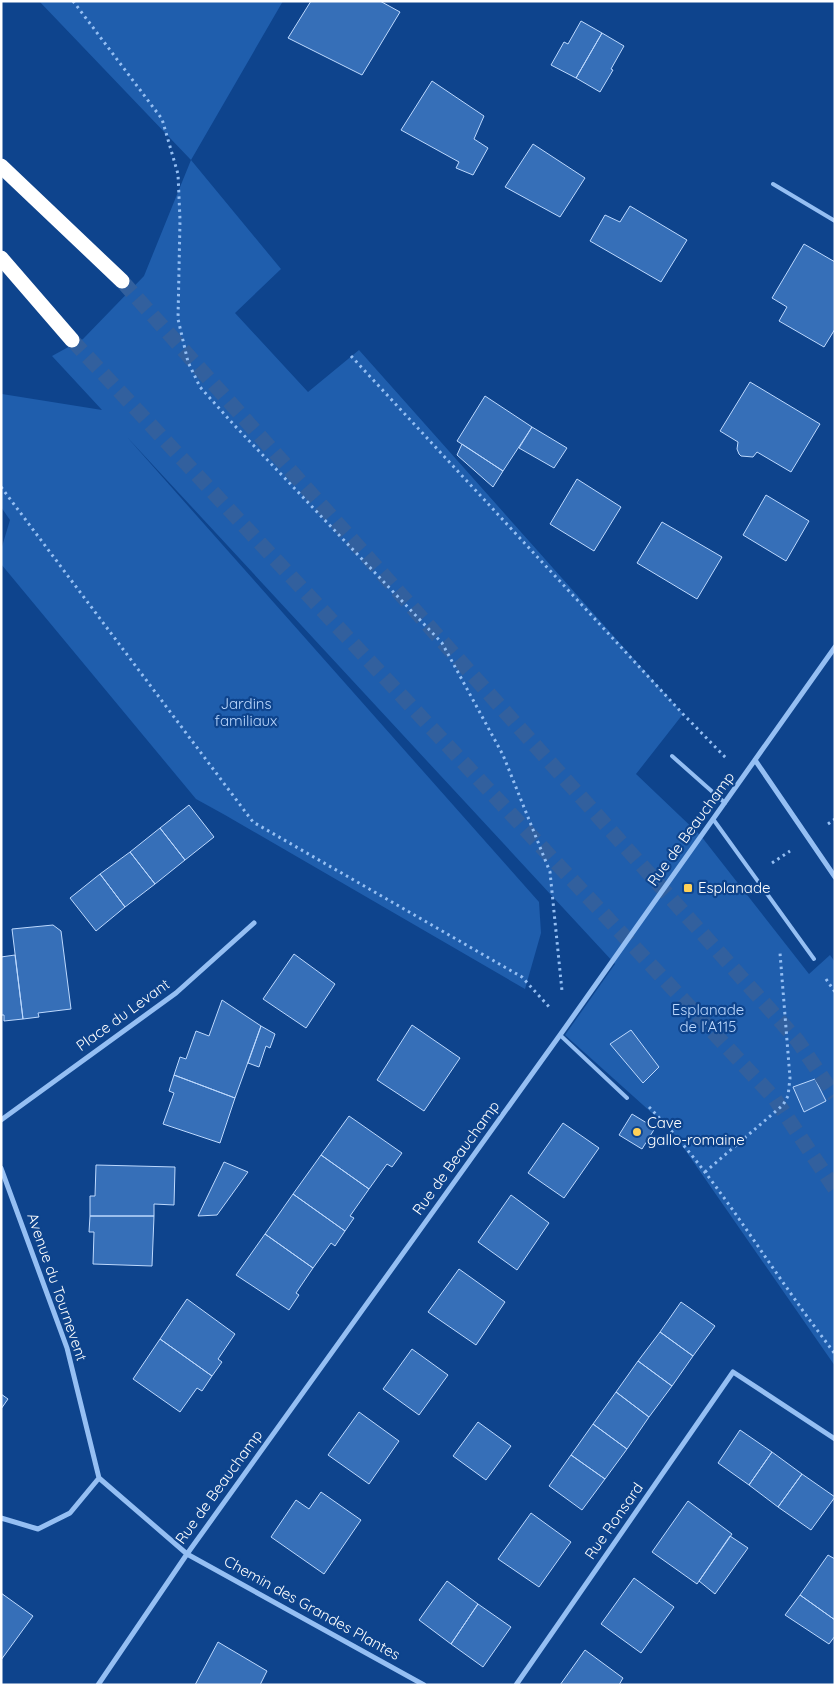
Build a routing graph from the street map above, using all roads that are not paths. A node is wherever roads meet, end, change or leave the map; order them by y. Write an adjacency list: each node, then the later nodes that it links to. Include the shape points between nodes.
1 (1, 166): 5 (highway)
2 (773, 184): 3 (lane)
3 (835, 221)
4 (1, 258): 6 (highway)
5 (122, 281)
6 (72, 340)
7 (835, 647): 9 (street, Rue de Beauchamp)
8 (672, 756): 10 (lane)
9 (755, 760): 10 (street, Rue de Beauchamp); 12 (street)
10 (725, 803): 11 (street, Rue de Beauchamp)
11 (713, 819): 14 (lane); 15 (street, Rue de Beauchamp)
12 (835, 878)
13 (254, 923): 17 (street, Place du Levant, via 176,992)
14 (814, 959)
15 (560, 1035): 16 (lane); 22 (street, Rue de Beauchamp)
16 (627, 1098)
17 (1, 1120)
18 (1, 1168): 20 (street, Avenue du Tournevent, via 67,1348)
19 (835, 1438): 26 (street, Rue Ronsard, via 733,1372)
20 (99, 1478): 21 (street, via 70,1513 38,1529); 22 (street)
21 (1, 1518)
22 (187, 1554): 23 (street, Chemin des Grandes Plantes); 24 (street, Rue de Beauchamp)
23 (417, 1683): 25 (street, Chemin des Grandes Plantes)
24 (98, 1685)
25 (424, 1685)
26 (516, 1685)

